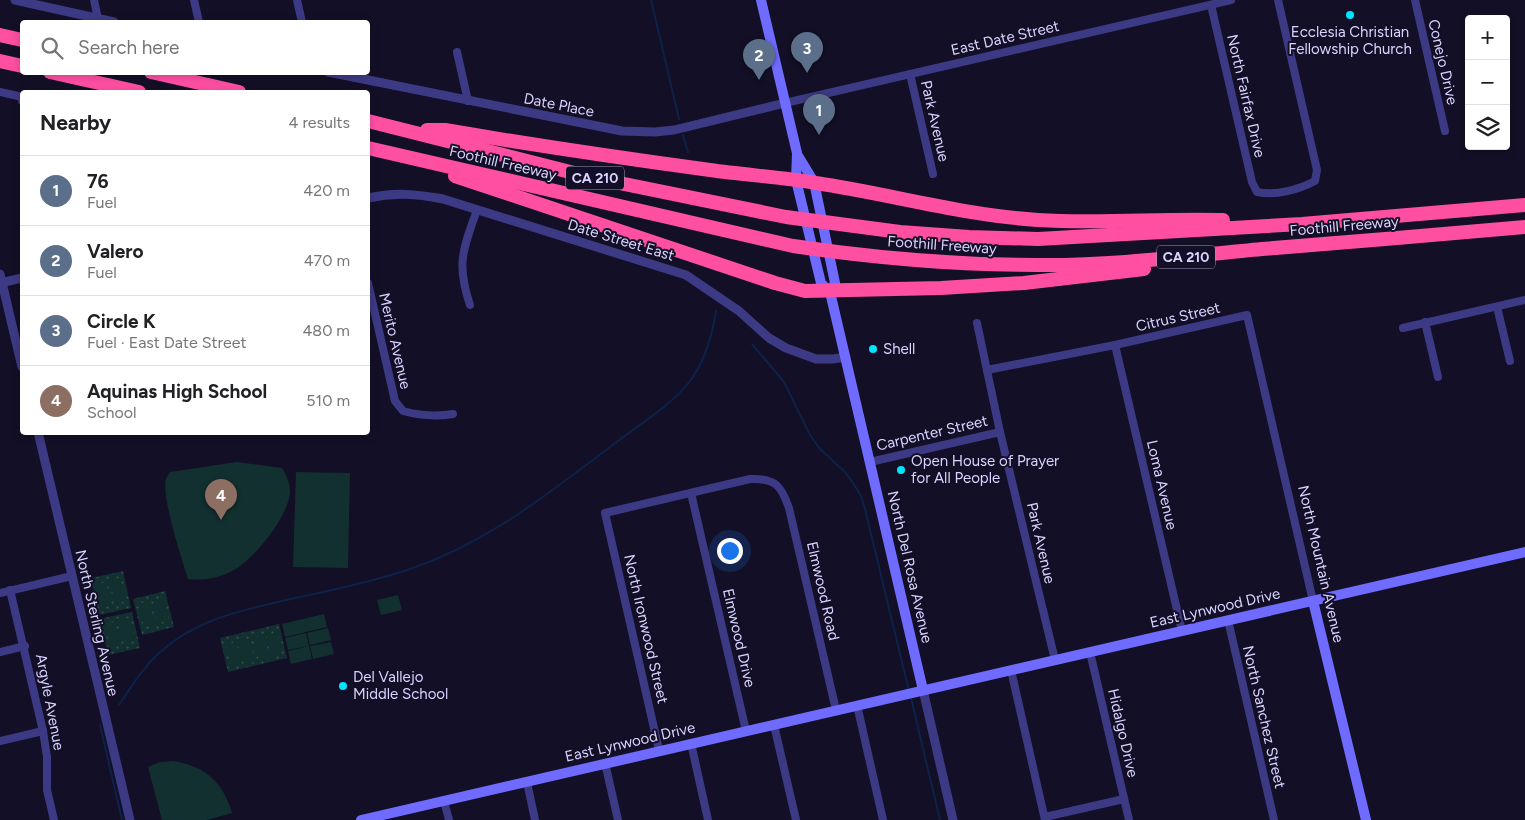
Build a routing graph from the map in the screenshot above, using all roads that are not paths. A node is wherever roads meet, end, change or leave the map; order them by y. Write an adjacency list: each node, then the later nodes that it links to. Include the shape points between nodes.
1 (15, 0): 10 (street)
2 (94, 0): 10 (street)
3 (194, 0): 12 (street)
4 (297, 0): 13 (street)
5 (761, 0): 28 (main road, North Del Rosa Avenue)
6 (1232, 0): 9 (street, East Date Street)
7 (1278, 0): 9 (street, North Fairfax Drive, via 1317,170 1315,181 1306,186 1269,195 1257,192 1252,182)
8 (1415, 0): 31 (street, Conejo Drive)
9 (1211, 5): 19 (street, East Date Street)
10 (98, 19): 11 (street)
11 (103, 20)
12 (199, 20)
13 (302, 20)
14 (0, 35): 15 (highway)
15 (20, 40)
16 (457, 52): 27 (street)
17 (0, 61): 18 (highway)
18 (20, 66)
19 (910, 74): 28 (street, East Date Street); 35 (street, Park Avenue)
20 (63, 75): 23 (highway)
21 (164, 75): 24 (highway)
22 (342, 75): 27 (street, Date Place)
23 (130, 90)
24 (229, 90)
25 (0, 92): 26 (street)
26 (20, 98)
27 (468, 101): 28 (street, Date Place, via 622,131 655,132)
28 (785, 103): 33 (main road, North Del Rosa Avenue)
29 (370, 121): 30 (highway, Foothill Freeway / CA 210)
30 (406, 130): 36 (highway, via 445,130 629,160); 41 (highway, Foothill Freeway / CA 210, via 590,177 786,217 900,232 1038,239)
31 (1445, 131)
32 (370, 148): 34 (highway, Foothill Freeway / CA 210)
33 (797, 153): 36 (main road, North Del Rosa Avenue); 37 (main road, North Del Rosa Avenue)
34 (433, 164): 43 (highway, Foothill Freeway / CA 210, via 793,246 846,254 930,262 1038,266 1138,262); 47 (highway, via 453,176 775,283 805,291)
35 (934, 174)
36 (796, 180): 37 (highway); 47 (main road, North Del Rosa Avenue, via 821,284)
37 (814, 182): 41 (highway, via 934,206 1030,219); 47 (main road, North Del Rosa Avenue, via 835,282)
38 (370, 198): 40 (street, Date Street East, via 411,194 443,199)
39 (1525, 205): 41 (highway, Foothill Freeway / CA 210)
40 (476, 210): 49 (street, via 463,248 461,274); 56 (street, Date Street East, via 686,275 786,348 816,359)
41 (1302, 224)
42 (1525, 226): 43 (highway, Foothill Freeway / CA 210)
43 (1263, 249): 47 (highway, via 1130,272 1024,283)
44 (20, 278): 45 (street)
45 (1, 280): 57 (street)
46 (370, 292): 61 (street, Merito Avenue, via 395,401 403,411 422,416)
47 (830, 292): 56 (main road, North Del Rosa Avenue)
48 (1525, 300): 50 (street)
49 (470, 305)
50 (1498, 307): 52 (street); 58 (street)
51 (1247, 315): 55 (street, Citrus Street); 70 (street, North Mountain Avenue)
52 (1425, 322): 54 (street); 60 (street)
53 (976, 324): 59 (street, Park Avenue)
54 (1403, 328)
55 (1115, 345): 59 (street, Citrus Street); 72 (street, Loma Avenue)
56 (846, 357): 64 (main road, North Del Rosa Avenue)
57 (20, 359)
58 (1510, 361)
59 (987, 370): 62 (street, Park Avenue)
60 (1438, 377)
61 (453, 414)
62 (1000, 432): 64 (street, Carpenter Street); 76 (street, Park Avenue)
63 (39, 435): 67 (street, North Sterling Avenue)
64 (870, 462): 78 (main road, North Del Rosa Avenue)
65 (691, 493): 80 (street, Elmwood Road, via 763,478 780,487 789,508); 83 (street, Elmwood Drive); 86 (street, North Ironwood Street, via 605,513)
66 (1525, 552): 70 (main road, East Lynwood Drive)
67 (72, 576): 68 (street); 93 (street, North Sterling Avenue)
68 (10, 590): 69 (street); 73 (street, Argyle Avenue)
69 (0, 593)
70 (1314, 601): 71 (main road, East Lynwood Drive); 104 (main road, North Mountain Avenue)
71 (1228, 620): 72 (main road, East Lynwood Drive); 103 (street, North Sanchez Street)
72 (1182, 631): 75 (main road, East Lynwood Drive)
73 (24, 646): 74 (street); 82 (street, Argyle Avenue)
74 (0, 652)
75 (1090, 652): 76 (main road, East Lynwood Drive); 89 (street, Hidalgo Drive)
76 (1055, 660): 77 (main road, East Lynwood Drive)
77 (1011, 670): 78 (main road, East Lynwood Drive); 91 (street)
78 (914, 692): 79 (main road, East Lynwood Drive); 101 (street, North Del Rosa Avenue)
79 (857, 705): 80 (main road, East Lynwood Drive); 100 (street)
80 (836, 710): 81 (main road, East Lynwood Drive)
81 (774, 724): 83 (main road, East Lynwood Drive); 99 (street)
82 (43, 731): 84 (street); 92 (street, Argyle Avenue, via 47,790)
83 (746, 731): 85 (main road, East Lynwood Drive)
84 (0, 741)
85 (691, 743): 86 (main road, East Lynwood Drive); 98 (street)
86 (660, 750): 87 (main road, East Lynwood Drive)
87 (605, 763): 88 (main road, East Lynwood Drive); 97 (street)
88 (526, 782): 90 (main road, East Lynwood Drive); 96 (street)
89 (1124, 799): 91 (street); 102 (street, Hidalgo Drive)
90 (444, 801): 94 (main road, East Lynwood Drive); 95 (street)
91 (1045, 819)
92 (54, 820)
93 (130, 820)
94 (360, 820)
95 (449, 820)
96 (535, 820)
97 (618, 820)
98 (708, 820)
99 (796, 820)
100 (883, 820)
101 (953, 820)
102 (1129, 820)
103 (1274, 820)
104 (1366, 820)

